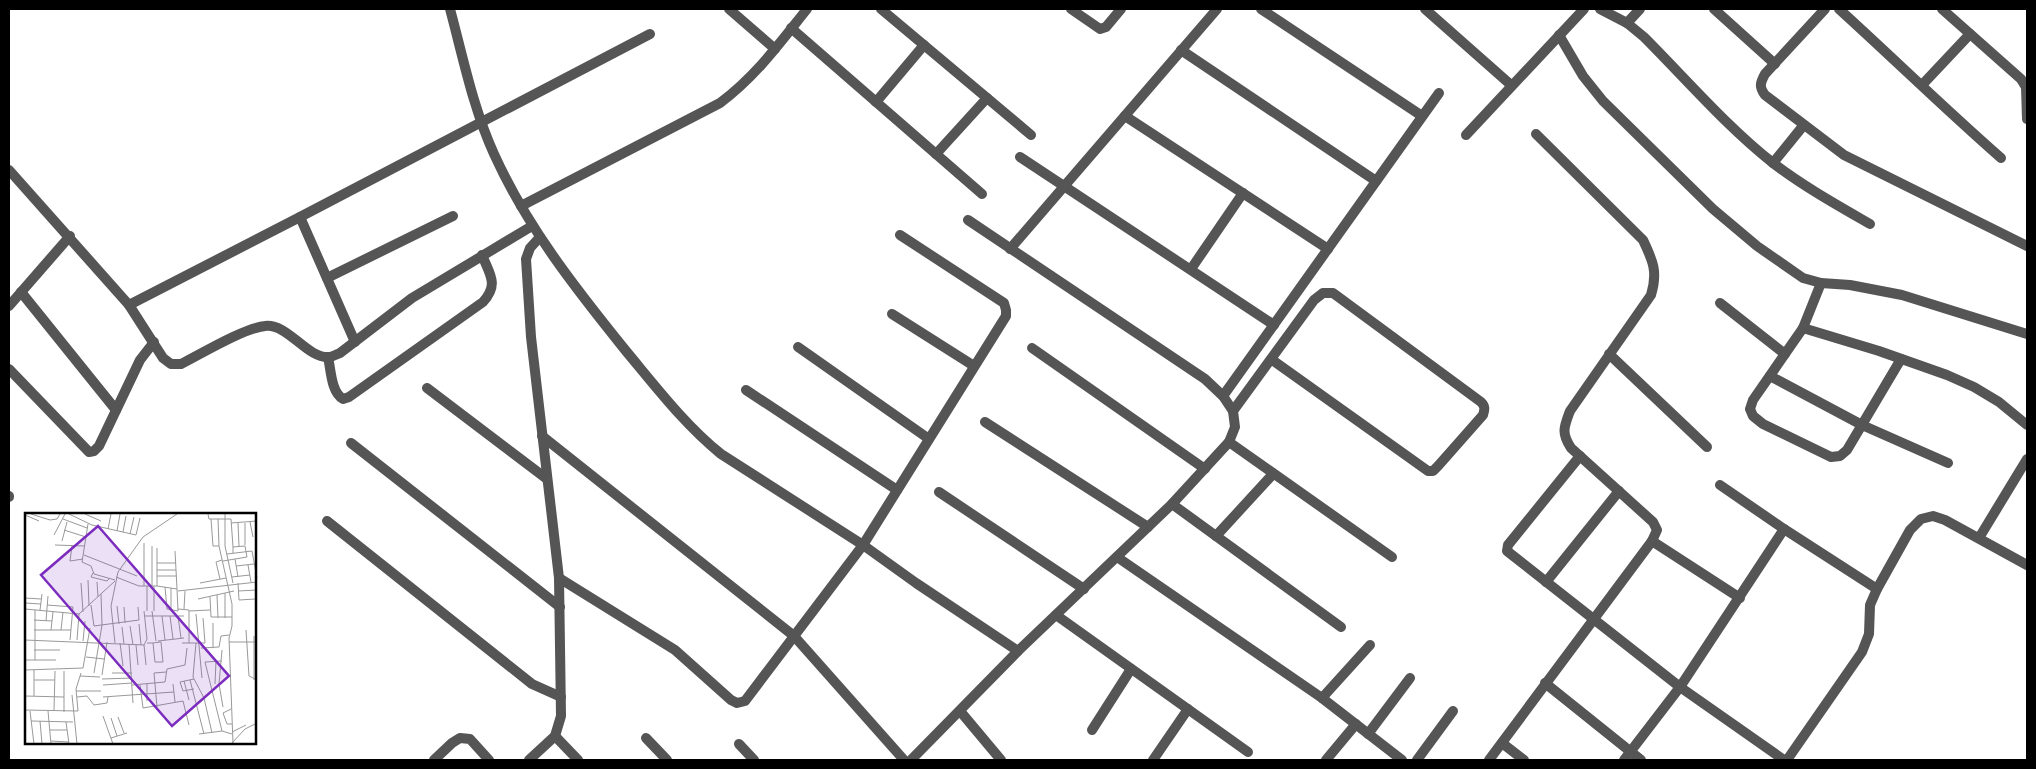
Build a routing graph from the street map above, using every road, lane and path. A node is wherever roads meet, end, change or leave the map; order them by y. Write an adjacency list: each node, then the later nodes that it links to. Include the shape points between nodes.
1 (450, 9): 34 (street)
2 (729, 9): 23 (street)
3 (807, 9): 18 (street)
4 (882, 9): 22 (street)
5 (1071, 9): 6 (street, via 1100,29 1106,27)
6 (1120, 9)
7 (1217, 9): 24 (street)
8 (1262, 9): 32 (street)
9 (1425, 9): 26 (street)
10 (1584, 9): 21 (street)
11 (1600, 9): 17 (street)
12 (1640, 9): 17 (street)
13 (1714, 9): 25 (street)
14 (1839, 9): 27 (street)
15 (1942, 9): 20 (street)
16 (1819, 11): 25 (street)
17 (1628, 23): 42 (street)
18 (791, 28): 23 (street); 30 (street)
19 (650, 34): 34 (street)
20 (1970, 34): 27 (street); 33 (street, via 2021,79 2026,87)
21 (1558, 35): 26 (street); 63 (street, via 1603,101 1713,209 1803,278)
22 (924, 45): 29 (street); 30 (street)
23 (775, 49): 48 (street, via 741,87 720,103)
24 (1181, 50): 31 (street); 44 (street)
25 (1775, 64): 35 (street, via 1760,83 1760,89)
26 (1511, 85): 38 (street)
27 (1922, 85): 41 (street)
28 (1439, 93): 32 (street)
29 (987, 98): 37 (street); 39 (street)
30 (876, 102): 39 (street)
31 (1125, 116): 45 (street); 46 (street)
32 (1422, 116): 44 (street)
33 (2027, 118)
34 (481, 122): 48 (street); 50 (street)
35 (1804, 126): 42 (street); 57 (street, via 1844,155)
36 (1536, 134): 76 (street, via 1643,240 1653,260 1655,280 1651,295)
37 (1031, 135)
38 (1466, 135)
39 (936, 154): 47 (street)
40 (1020, 157): 45 (street)
41 (2001, 158)
42 (1773, 163): 52 (street)
43 (9, 170): 55 (street)
44 (1376, 181): 58 (street)
45 (1065, 186): 59 (street); 61 (street)
46 (1243, 193): 58 (street); 61 (street)
47 (982, 194)
48 (521, 206): 53 (street)
49 (453, 216): 62 (street)
50 (300, 217): 62 (street); 66 (street)
51 (968, 220): 59 (street)
52 (1870, 224)
53 (532, 226): 56 (street); 60 (street)
54 (900, 235): 81 (street, via 1004,303 1006,316)
55 (70, 236): 64 (street); 66 (street)
56 (540, 237): 92 (street, via 530,248 526,259); 114 (street, via 580,294 703,440)
57 (2027, 246)
58 (1328, 248): 69 (street)
59 (1010, 249): 86 (street, via 1205,379)
60 (482, 255): 73 (street, via 412,298); 78 (street, via 493,286 483,302 349,398 339,397)
61 (1190, 270): 69 (street)
62 (327, 278): 73 (street)
63 (1821, 283): 70 (street); 71 (street, via 1850,284 1902,295)
64 (21, 292): 67 (street); 87 (street)
65 (1720, 303): 77 (street)
66 (129, 304): 72 (street)
67 (9, 306)
68 (892, 314): 81 (street)
69 (1274, 325): 86 (street)
70 (1803, 328): 77 (street); 80 (street)
71 (2027, 334)
72 (154, 342): 78 (street, via 171,364 181,364 249,330 266,326 280,329 316,354); 87 (street, via 140,360)
73 (355, 342): 78 (street)
74 (798, 347): 93 (street)
75 (1032, 348): 100 (street)
76 (1609, 354): 96 (street); 97 (street, via 1570,410 1564,426 1564,438)
77 (1785, 354): 83 (street)
78 (328, 357)
79 (1271, 359): 79 (street, via 1314,300 1323,293 1333,293 1484,405 1485,410 1438,466 1428,471); 88 (street)
80 (1901, 359): 90 (street); 91 (street, via 1974,387)
81 (974, 366): 93 (street)
82 (9, 369): 87 (street, via 89,452 99,446)
83 (1770, 376): 90 (street); 90 (street, via 1750,409 1763,424 1831,457 1840,456 1847,450)
84 (427, 388): 102 (street)
85 (746, 390): 104 (street)
86 (1224, 396): 88 (street)
87 (116, 410)
88 (1233, 411): 94 (street, via 1235,427)
89 (985, 422): 109 (street)
90 (1862, 425): 99 (street)
91 (2027, 425)
92 (542, 436): 102 (street); 127 (street)
93 (929, 440): 104 (street)
94 (1229, 442): 100 (street); 101 (street)
95 (351, 443): 123 (street)
96 (1707, 447)
97 (1580, 456): 105 (street); 119 (street, via 1508,545 1507,551)
98 (2027, 459): 112 (street)
99 (1948, 463)
100 (1205, 469): 107 (street)
101 (1273, 474): 111 (street); 116 (street)
102 (548, 479): 118 (street)
103 (1720, 485): 110 (street)
104 (897, 490): 114 (street)
105 (1619, 491): 113 (street, via 1653,522 1657,530); 119 (street)
106 (939, 492): 120 (street)
107 (1172, 504): 109 (street); 111 (street)
108 (327, 520): 134 (street, via 532,684)
109 (1148, 527): 115 (street)
110 (1784, 529): 121 (street); 122 (street)
111 (1216, 536): 126 (street)
112 (1979, 538): 117 (street); 121 (street, via 1933,516 1921,519 1910,530)
113 (1652, 541): 122 (street); 125 (street)
114 (863, 545): 127 (street); 129 (street)
115 (1117, 557): 120 (street); 135 (street)
116 (1392, 557)
117 (2027, 565)
118 (559, 578): 123 (street); 127 (street, via 675,650 737,703 745,701)
119 (1546, 582): 125 (street)
120 (1084, 589): 124 (street)
121 (1877, 589): 164 (street, via 1870,605 1869,634 1862,652)
122 (1740, 598): 133 (street)
123 (560, 607): 134 (street)
124 (1056, 615): 129 (street); 130 (street)
125 (1594, 618): 132 (street); 133 (street)
126 (1342, 627)
127 (794, 636): 155 (street)
128 (1370, 645): 135 (street)
129 (1018, 652): 137 (street)
130 (1131, 669): 136 (street); 140 (street)
131 (1410, 678): 141 (street)
132 (1545, 683): 144 (street); 147 (street)
133 (1680, 687): 147 (street); 164 (street)
134 (561, 697): 142 (street, via 561,716)
135 (1322, 698): 139 (street)
136 (1188, 709): 146 (street); 158 (street)
137 (960, 711): 156 (street); 157 (street)
138 (1453, 711): 160 (street)
139 (1356, 724): 141 (street); 159 (street)
140 (1092, 730)
141 (1368, 734): 148 (street)
142 (555, 736): 151 (street); 152 (street)
143 (646, 738): 153 (street)
144 (1502, 742): 161 (street); 162 (street)
145 (739, 744): 154 (street)
146 (1248, 752)
147 (1628, 756): 163 (street)
148 (1398, 759)
149 (434, 760): 150 (street, via 460,738 470,739)
150 (489, 760)
151 (529, 760)
152 (578, 760)
153 (667, 760)
154 (754, 760)
155 (904, 760)
156 (912, 760)
157 (1001, 760)
158 (1155, 760)
159 (1326, 760)
160 (1417, 760)
161 (1489, 760)
162 (1524, 760)
163 (1641, 760)
164 (1785, 760)

